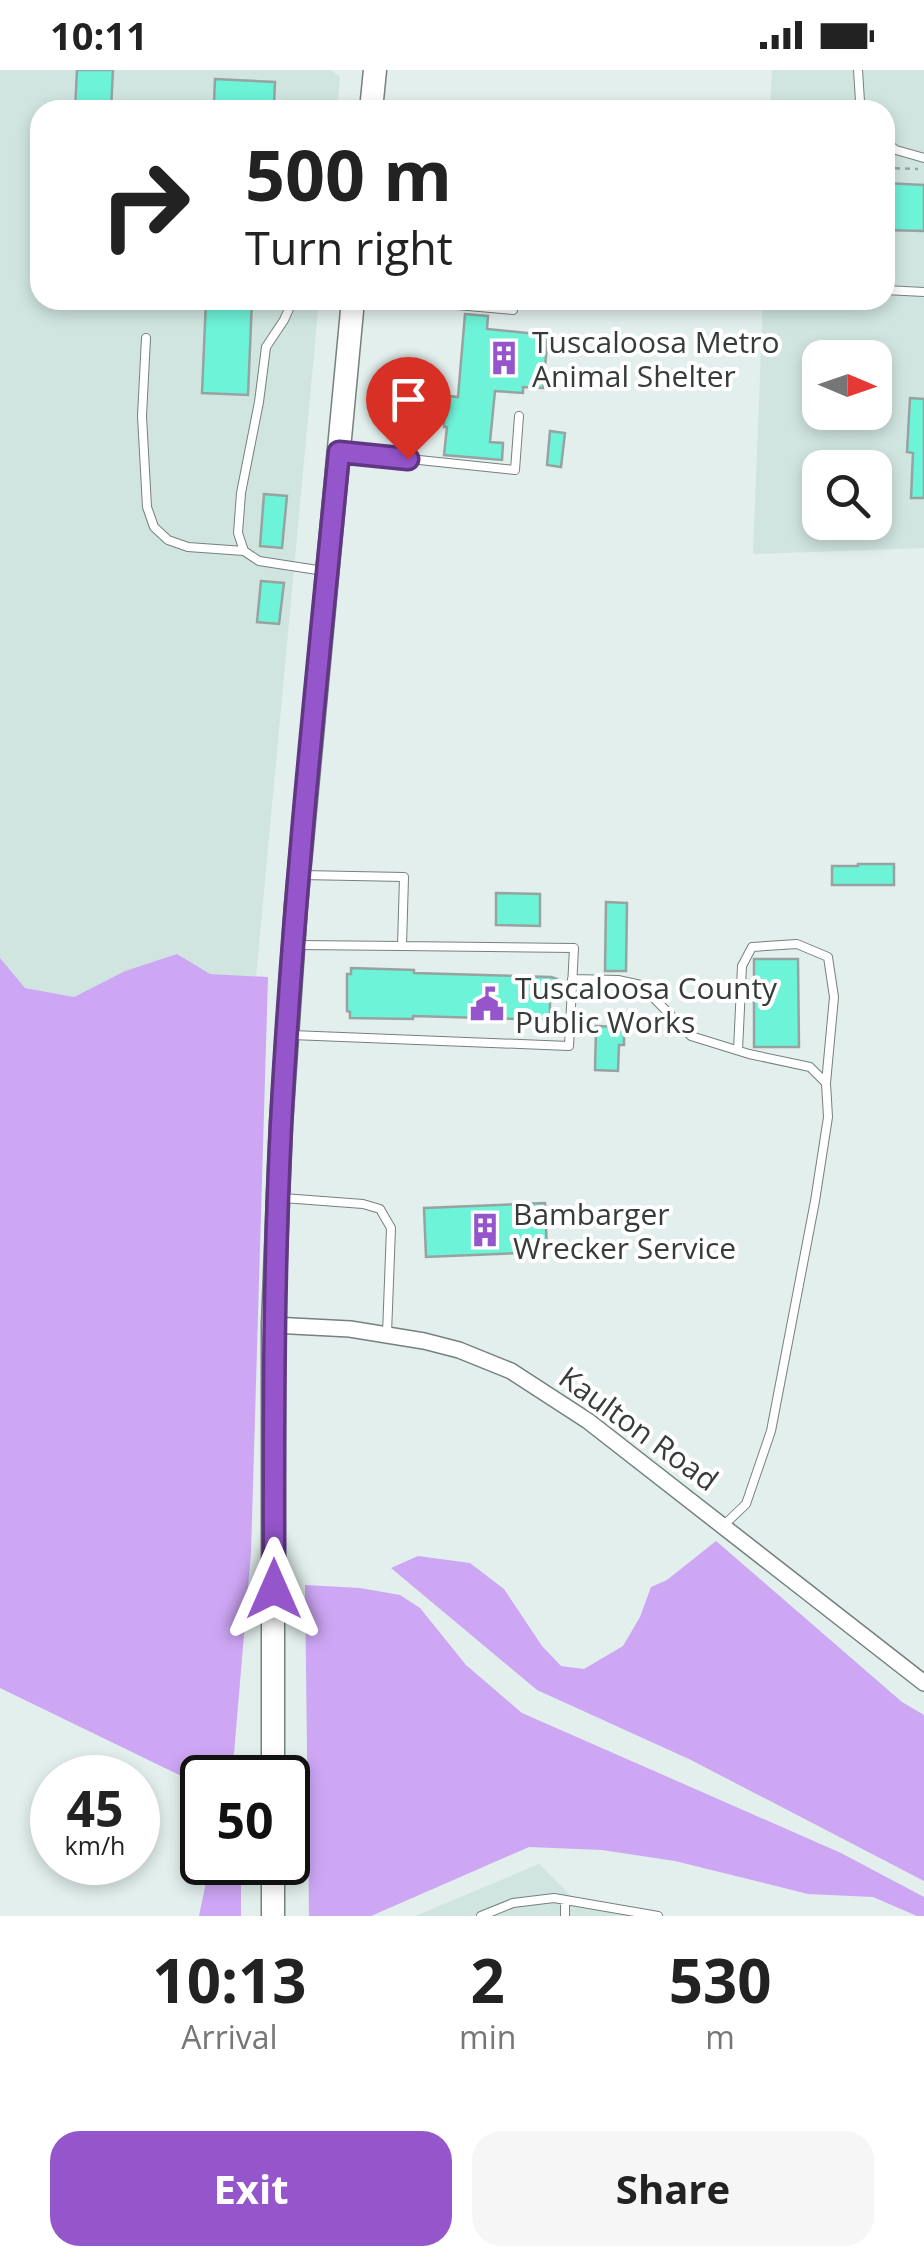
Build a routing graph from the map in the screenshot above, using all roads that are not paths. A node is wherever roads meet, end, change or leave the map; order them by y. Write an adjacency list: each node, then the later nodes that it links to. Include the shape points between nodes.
1 (375, 70): 3 (main road)
2 (858, 70): 4 (lane)
3 (372, 100)
4 (860, 100)
5 (895, 149): 6 (lane)
6 (924, 158)
7 (895, 291): 8 (lane)
8 (924, 292)
9 (288, 310): 14 (lane, via 266,347 241,493 238,533)
10 (352, 310): 13 (main road)
11 (146, 338): 14 (lane, via 143,434 154,526 188,547)
12 (519, 416): 13 (lane, via 514,470)
13 (339, 452): 15 (main road)
14 (244, 551): 15 (lane, via 259,561)
15 (327, 571): 16 (main road)
16 (299, 876): 17 (main road); 18 (lane, via 404,876)
17 (294, 945): 18 (lane); 20 (main road)
18 (402, 946): 19 (lane, via 574,948)
19 (572, 979): 20 (lane, via 569,1046); 21 (lane, via 641,985 691,1036)
20 (288, 1035): 23 (main road)
21 (738, 1050): 22 (lane, via 810,1066); 22 (lane, via 742,966 752,947 797,944 828,957 834,997)
22 (826, 1082): 26 (lane, via 828,1117 815,1201 771,1431 746,1504)
23 (278, 1198): 24 (main road); 25 (lane, via 380,1209 392,1228)
24 (274, 1325): 25 (street, Kaulton Road); 28 (main road)
25 (387, 1334): 26 (street, Kaulton Road, via 459,1350 511,1371)
26 (724, 1526): 27 (street, Kaulton Road)
27 (924, 1683)
28 (273, 1755)
29 (273, 1885): 32 (main road)
30 (565, 1900): 31 (lane); 33 (lane, via 512,1902); 34 (lane)
31 (614, 1912): 35 (lane)
32 (273, 1916)
33 (481, 1916)
34 (565, 1916)
35 (656, 1916)

